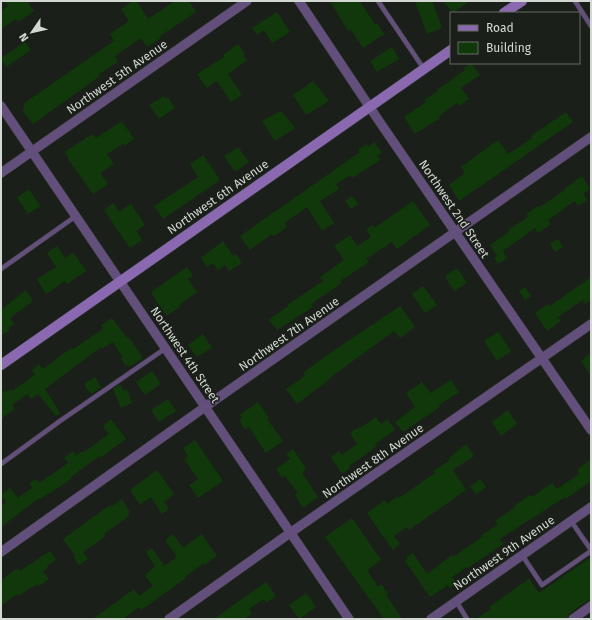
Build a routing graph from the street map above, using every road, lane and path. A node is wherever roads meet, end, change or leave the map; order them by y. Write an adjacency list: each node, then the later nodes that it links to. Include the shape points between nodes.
1 (247, 1): 13 (street, Northwest 5th Avenue)
2 (299, 1): 11 (street, Northwest 2nd Street)
3 (378, 1): 9 (lane)
4 (522, 1): 6 (street)
5 (575, 1): 7 (lane)
6 (506, 12)
7 (591, 26)
8 (450, 51): 9 (street, Northwest 6th Avenue)
9 (424, 69): 11 (street, Northwest 6th Avenue)
10 (1, 106): 13 (street, Northwest 4th Street)
11 (370, 107): 16 (street, Northwest 2nd Street); 18 (street, Northwest 6th Avenue)
12 (591, 137): 16 (street, Northwest 7th Avenue)
13 (32, 151): 14 (street, Northwest 5th Avenue); 15 (street, Northwest 4th Street)
14 (1, 173)
15 (76, 216): 17 (lane); 18 (street, Northwest 4th Street)
16 (456, 232): 21 (street, Northwest 2nd Street); 23 (street, Northwest 7th Avenue)
17 (1, 269)
18 (121, 281): 20 (street, Northwest 4th Street); 22 (street, Northwest 6th Avenue)
19 (591, 324): 21 (street, Northwest 8th Avenue)
20 (166, 348): 23 (street, Northwest 4th Street); 25 (lane)
21 (543, 359): 24 (street, Northwest 2nd Street); 28 (street, Northwest 8th Avenue)
22 (1, 366)
23 (205, 407): 28 (street, Northwest 4th Street); 30 (street, Northwest 7th Avenue)
24 (591, 430)
25 (1, 464)
26 (591, 507): 27 (street, Northwest 9th Avenue)
27 (571, 521): 29 (lane); 31 (street, Northwest 9th Avenue)
28 (290, 533): 34 (street, Northwest 8th Avenue); 35 (street, Northwest 4th Street)
29 (591, 550): 31 (lane, via 542,585)
30 (1, 552)
31 (522, 555): 32 (street, Northwest 9th Avenue)
32 (456, 601): 36 (street, Northwest 9th Avenue); 37 (lane)
33 (591, 606): 38 (street)
34 (169, 619)
35 (349, 619)
36 (431, 619)
37 (467, 619)
38 (573, 619)

